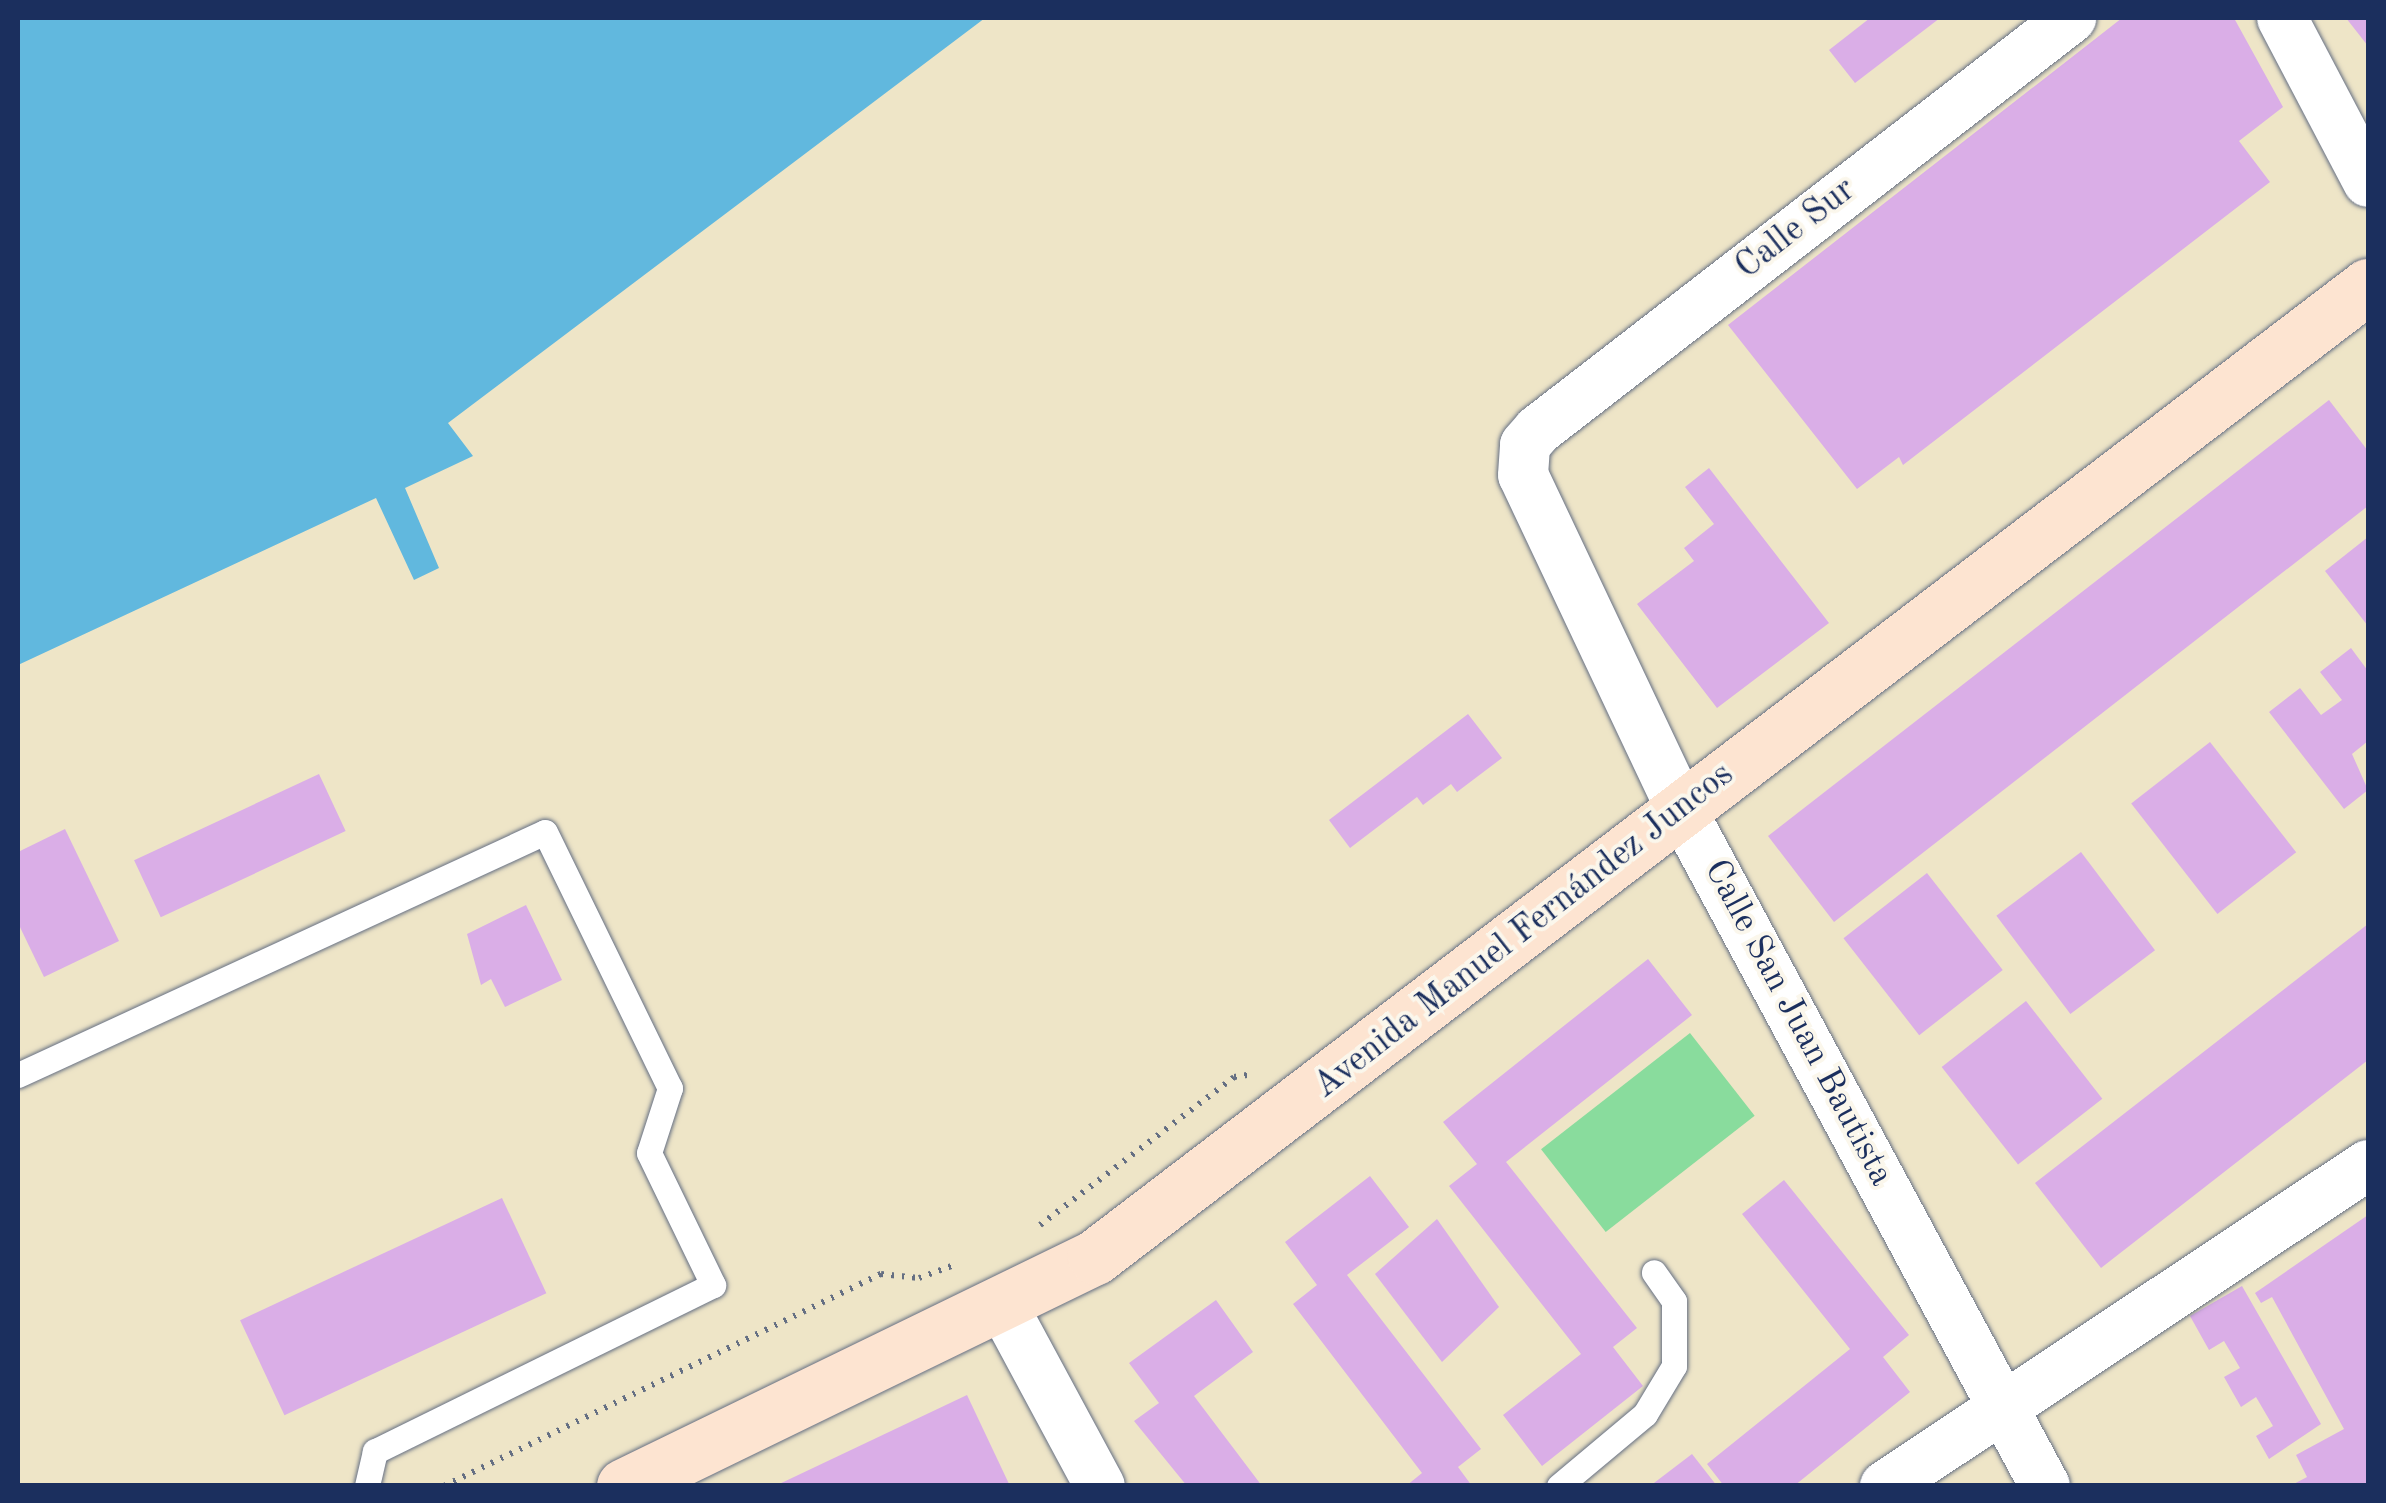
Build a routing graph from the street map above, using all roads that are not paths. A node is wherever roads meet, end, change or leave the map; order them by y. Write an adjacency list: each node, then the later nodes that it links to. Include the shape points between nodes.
1 (2072, 18): 5 (street, Calle Sur)
2 (2282, 18): 3 (street)
3 (2368, 182)
4 (2368, 286): 6 (main road, Avenida Manuel Fernández Juncos)
5 (1525, 444): 6 (street, Calle San Juan Bautista, via 1523,475)
6 (1681, 809): 10 (main road, Avenida Manuel Fernández Juncos, via 1182,1196); 11 (street, Calle San Juan Bautista)
7 (18, 1075): 12 (lane, via 544,832 670,1088 648,1152 713,1285 374,1451)
8 (2368, 1165): 11 (street)
9 (1654, 1272): 15 (lane, via 1674,1301 1679,1337 1662,1392)
10 (1004, 1308): 13 (main road, Avenida Manuel Fernández Juncos); 14 (street)
11 (2004, 1406): 16 (street); 17 (street, Calle San Juan Bautista)
12 (368, 1486)
13 (624, 1486)
14 (1100, 1486)
15 (1559, 1486)
16 (1886, 1486)
17 (2045, 1486)

